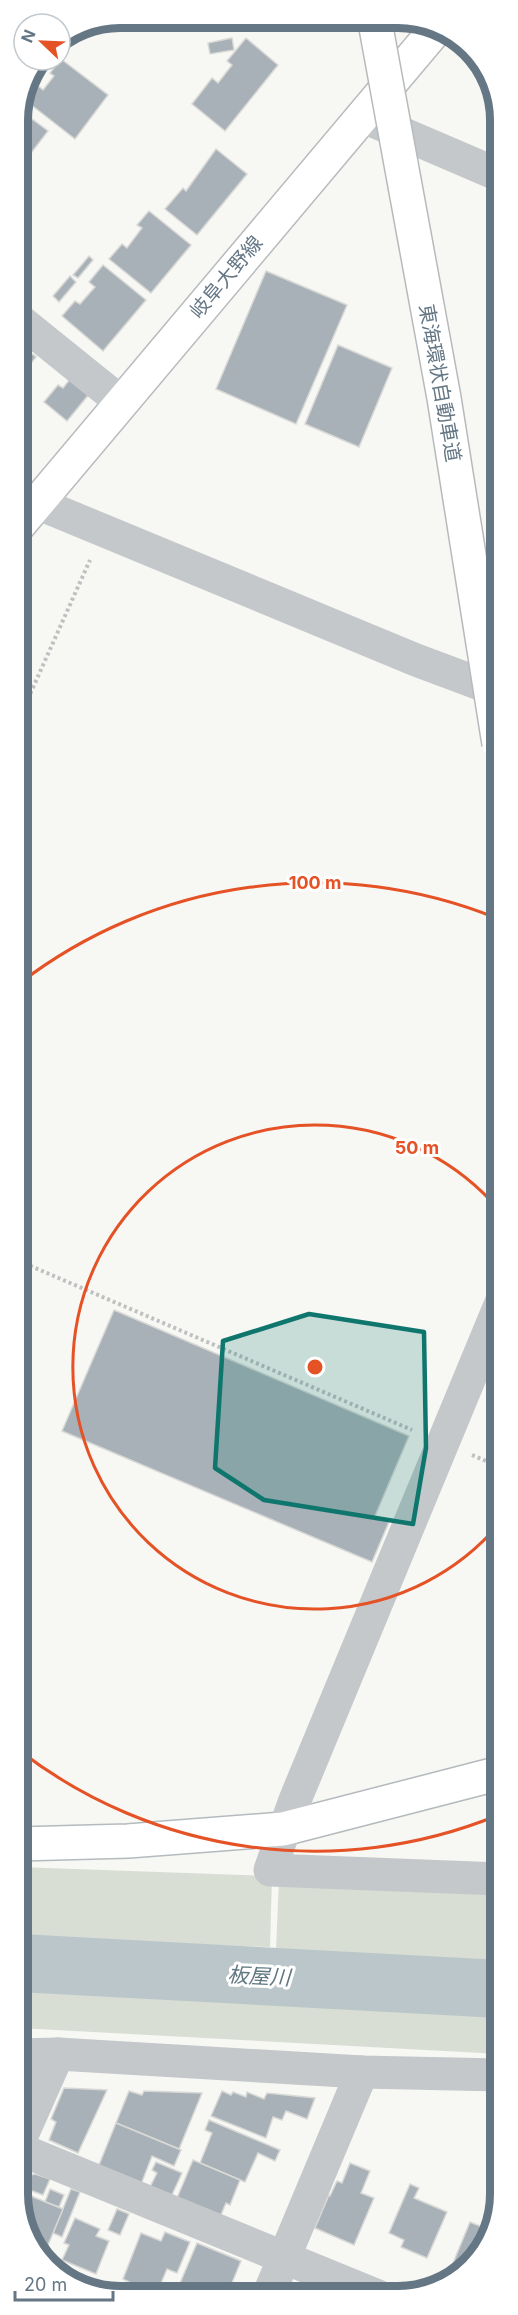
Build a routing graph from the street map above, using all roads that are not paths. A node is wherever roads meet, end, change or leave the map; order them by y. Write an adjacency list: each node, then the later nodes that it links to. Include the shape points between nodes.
1 (376, 28): 9 (main road, 東海環状自動車道, bridge, via 444,398)
2 (431, 35): 3 (main road, 岐阜大野線)
3 (361, 116): 4 (street); 6 (main road, 岐阜大野線)
4 (490, 171)
5 (29, 328): 6 (street)
6 (122, 402): 7 (main road, 岐阜大野線)
7 (29, 513)
8 (29, 515): 10 (street, via 102,532)
9 (490, 686)
10 (490, 687)
11 (489, 1330): 13 (street)
12 (489, 1776): 13 (main road)
13 (283, 1830): 14 (main road); 15 (street, via 270,1870)
14 (28, 1844)
15 (489, 1879)
16 (58, 2054): 17 (street); 18 (street); 20 (street)
17 (28, 2055)
18 (362, 2072): 19 (street); 22 (street)
19 (489, 2075)
20 (28, 2122)
21 (28, 2153): 22 (street)
22 (284, 2258): 23 (street); 24 (street)
23 (272, 2286)
24 (353, 2286)

